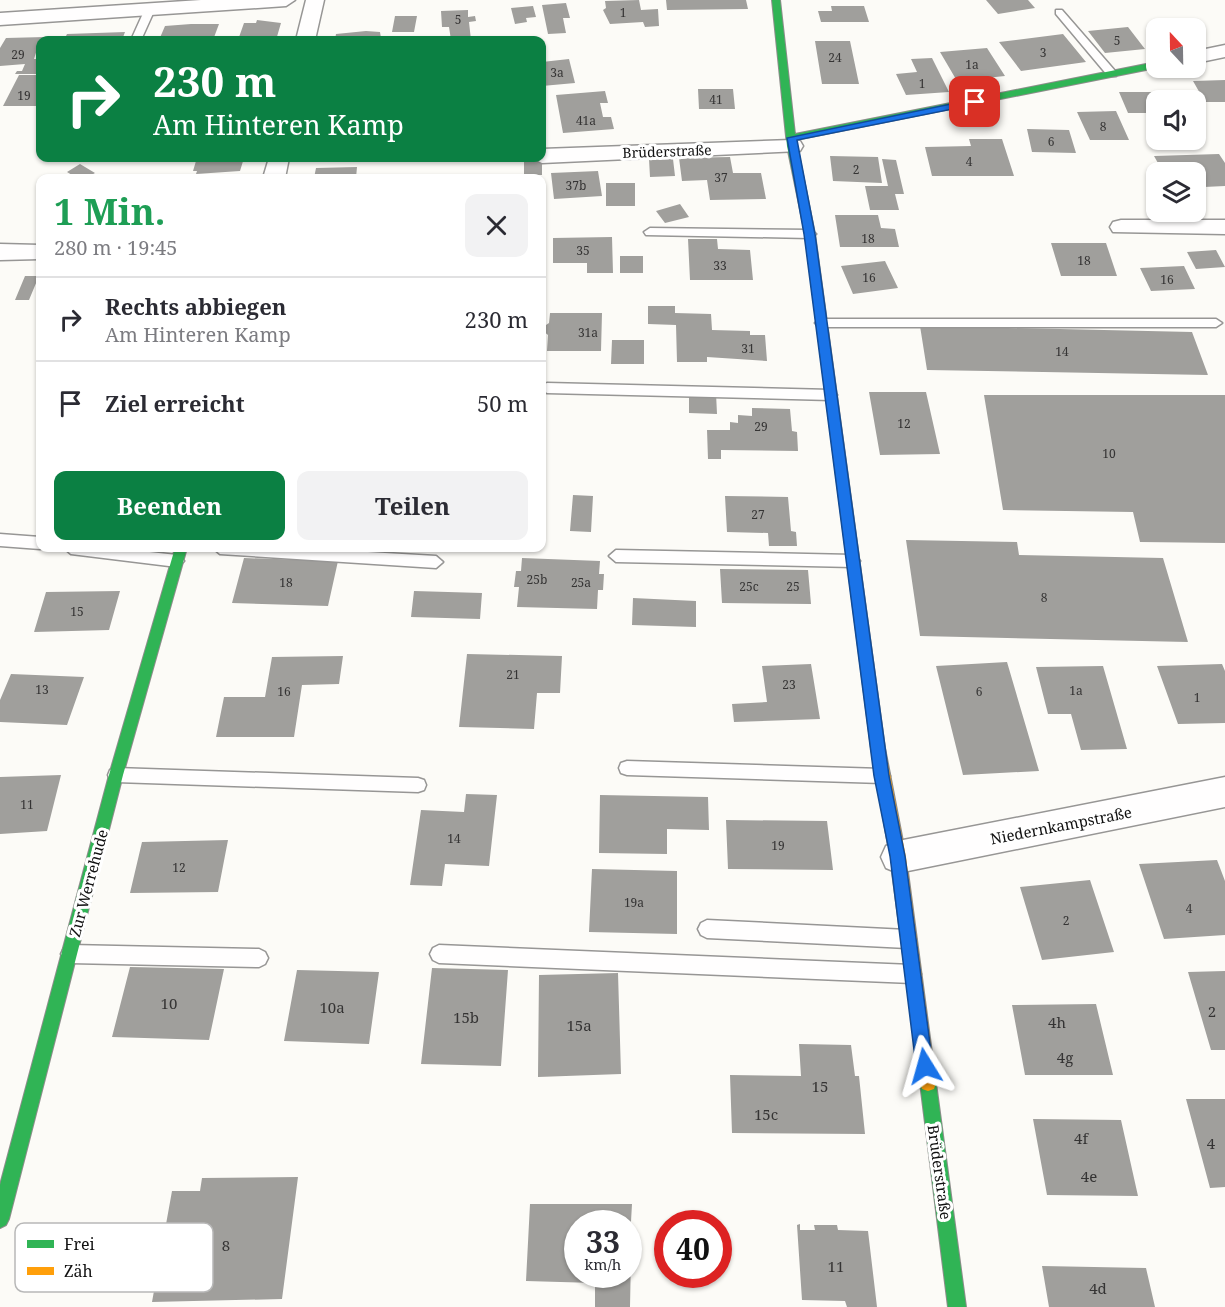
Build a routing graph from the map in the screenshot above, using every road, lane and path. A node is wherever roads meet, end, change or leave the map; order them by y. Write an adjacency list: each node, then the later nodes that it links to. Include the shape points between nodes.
1 (286, 0): 4 (street)
2 (315, 0): 8 (street)
3 (776, 0): 13 (street, Brüderstraße)
4 (150, 9): 6 (street); 7 (lane)
5 (1059, 12): 12 (lane)
6 (0, 19)
7 (138, 36)
8 (307, 36)
9 (1225, 51): 10 (street)
10 (1206, 55)
11 (1146, 67): 12 (street)
12 (1112, 74): 13 (street)
13 (792, 142): 14 (street, Brüderstraße); 18 (street, Brüderstraße)
14 (546, 156)
15 (1121, 227): 16 (street)
16 (1225, 227)
17 (650, 232): 18 (lane)
18 (810, 234): 21 (street, Brüderstraße)
19 (0, 252): 20 (street)
20 (36, 252)
21 (821, 323): 22 (lane); 24 (street, Brüderstraße)
22 (1216, 323)
23 (547, 388): 24 (lane)
24 (831, 395): 31 (street, Brüderstraße)
25 (0, 540): 26 (lane)
26 (36, 543)
27 (143, 552): 29 (lane)
28 (282, 552): 32 (lane)
29 (179, 554): 34 (street, Zur Werrehude)
30 (616, 556): 31 (lane)
31 (853, 561): 35 (street, Brüderstraße)
32 (436, 562)
33 (627, 768): 35 (lane)
34 (116, 775): 36 (lane); 41 (street, Zur Werrehude)
35 (882, 776): 38 (street, Brüderstraße)
36 (418, 785)
37 (1225, 792): 38 (street, Niedernkampstraße)
38 (898, 856): 40 (street, Brüderstraße)
39 (707, 929): 40 (lane)
40 (907, 939): 44 (street, Brüderstraße)
41 (69, 954): 43 (lane); 45 (street, Zur Werrehude)
42 (439, 954): 44 (lane)
43 (259, 958)
44 (912, 974): 46 (street, Brüderstraße)
45 (0, 1219)
46 (957, 1307)

